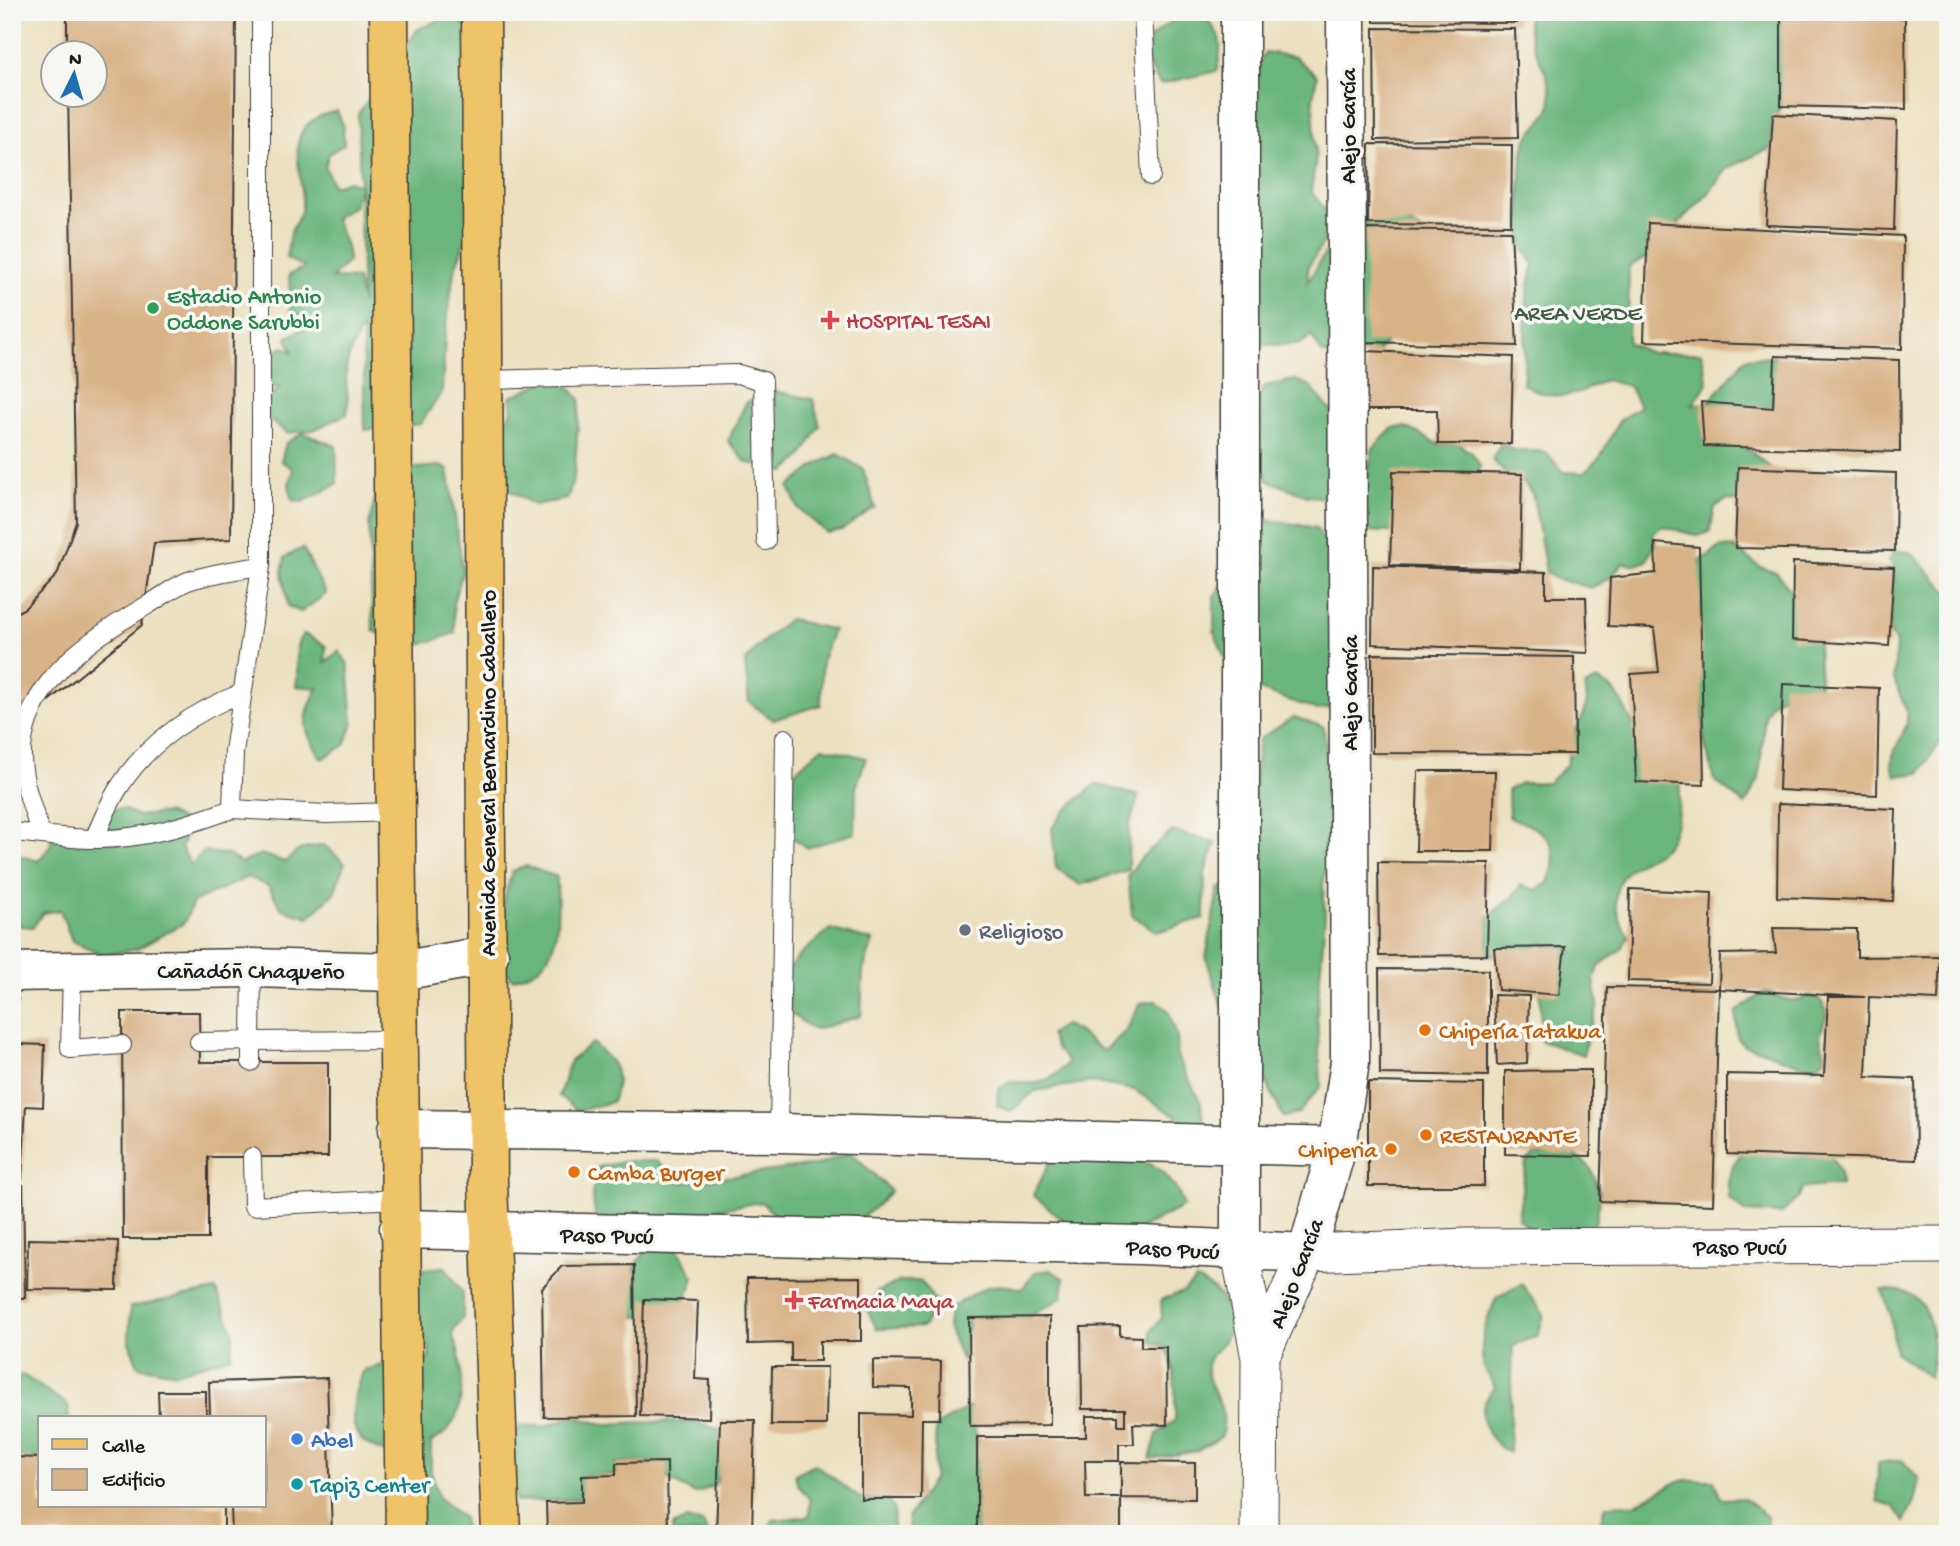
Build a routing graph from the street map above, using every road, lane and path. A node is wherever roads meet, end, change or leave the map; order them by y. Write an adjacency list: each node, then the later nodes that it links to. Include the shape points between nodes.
1 (261, 12): 10 (lane)
2 (389, 12): 14 (main road)
3 (481, 12): 8 (main road, Avenida General Bernardino Caballero)
4 (1143, 12): 7 (lane)
5 (1240, 12): 31 (street, Alejo García)
6 (1346, 12): 32 (street, Alejo García, via 1350,1062)
7 (1151, 176)
8 (483, 380): 9 (lane, via 738,374 763,381); 18 (main road, Avenida General Bernardino Caballero)
9 (766, 541)
10 (261, 566): 11 (lane); 16 (lane, via 217,572 184,583 106,630 50,680 33,709 23,741 26,789)
11 (242, 693): 13 (lane); 17 (lane, via 207,707 163,738 120,785)
12 (785, 738): 30 (lane)
13 (232, 809): 14 (lane); 17 (lane, via 141,836)
14 (397, 812): 22 (main road)
15 (12, 832): 16 (lane)
16 (41, 834): 17 (lane)
17 (94, 839)
18 (489, 954): 22 (street, Cañadóñ Chaqueño); 29 (main road, Avenida General Bernardino Caballero)
19 (252, 968): 21 (street, Cañadóñ Chaqueño); 22 (street, Cañadóñ Chaqueño); 24 (lane)
20 (12, 972): 21 (street, Cañadóñ Chaqueño)
21 (72, 972): 26 (lane, via 70,1049)
22 (395, 972): 23 (main road)
23 (397, 1040): 24 (lane); 28 (main road)
24 (251, 1041): 25 (lane); 27 (lane)
25 (199, 1042)
26 (122, 1045)
27 (251, 1062)
28 (398, 1129): 29 (street); 34 (main road)
29 (490, 1131): 30 (street); 35 (main road, Avenida General Bernardino Caballero)
30 (779, 1133): 31 (street)
31 (1239, 1147): 32 (street); 37 (street, Alejo García)
32 (1337, 1147): 38 (street, Alejo García)
33 (252, 1157): 34 (lane, via 253,1206)
34 (399, 1214): 35 (street, Paso Pucú); 40 (main road)
35 (490, 1231): 37 (street, Paso Pucú, via 1142,1245); 41 (main road, Avenida General Bernardino Caballero)
36 (1948, 1245): 38 (street, Paso Pucú, via 1481,1247)
37 (1240, 1252): 38 (street, Paso Pucú); 39 (street, Alejo García)
38 (1307, 1253): 39 (street, Alejo García)
39 (1260, 1358): 42 (street, Alejo García)
40 (405, 1534)
41 (501, 1534)
42 (1259, 1534)

